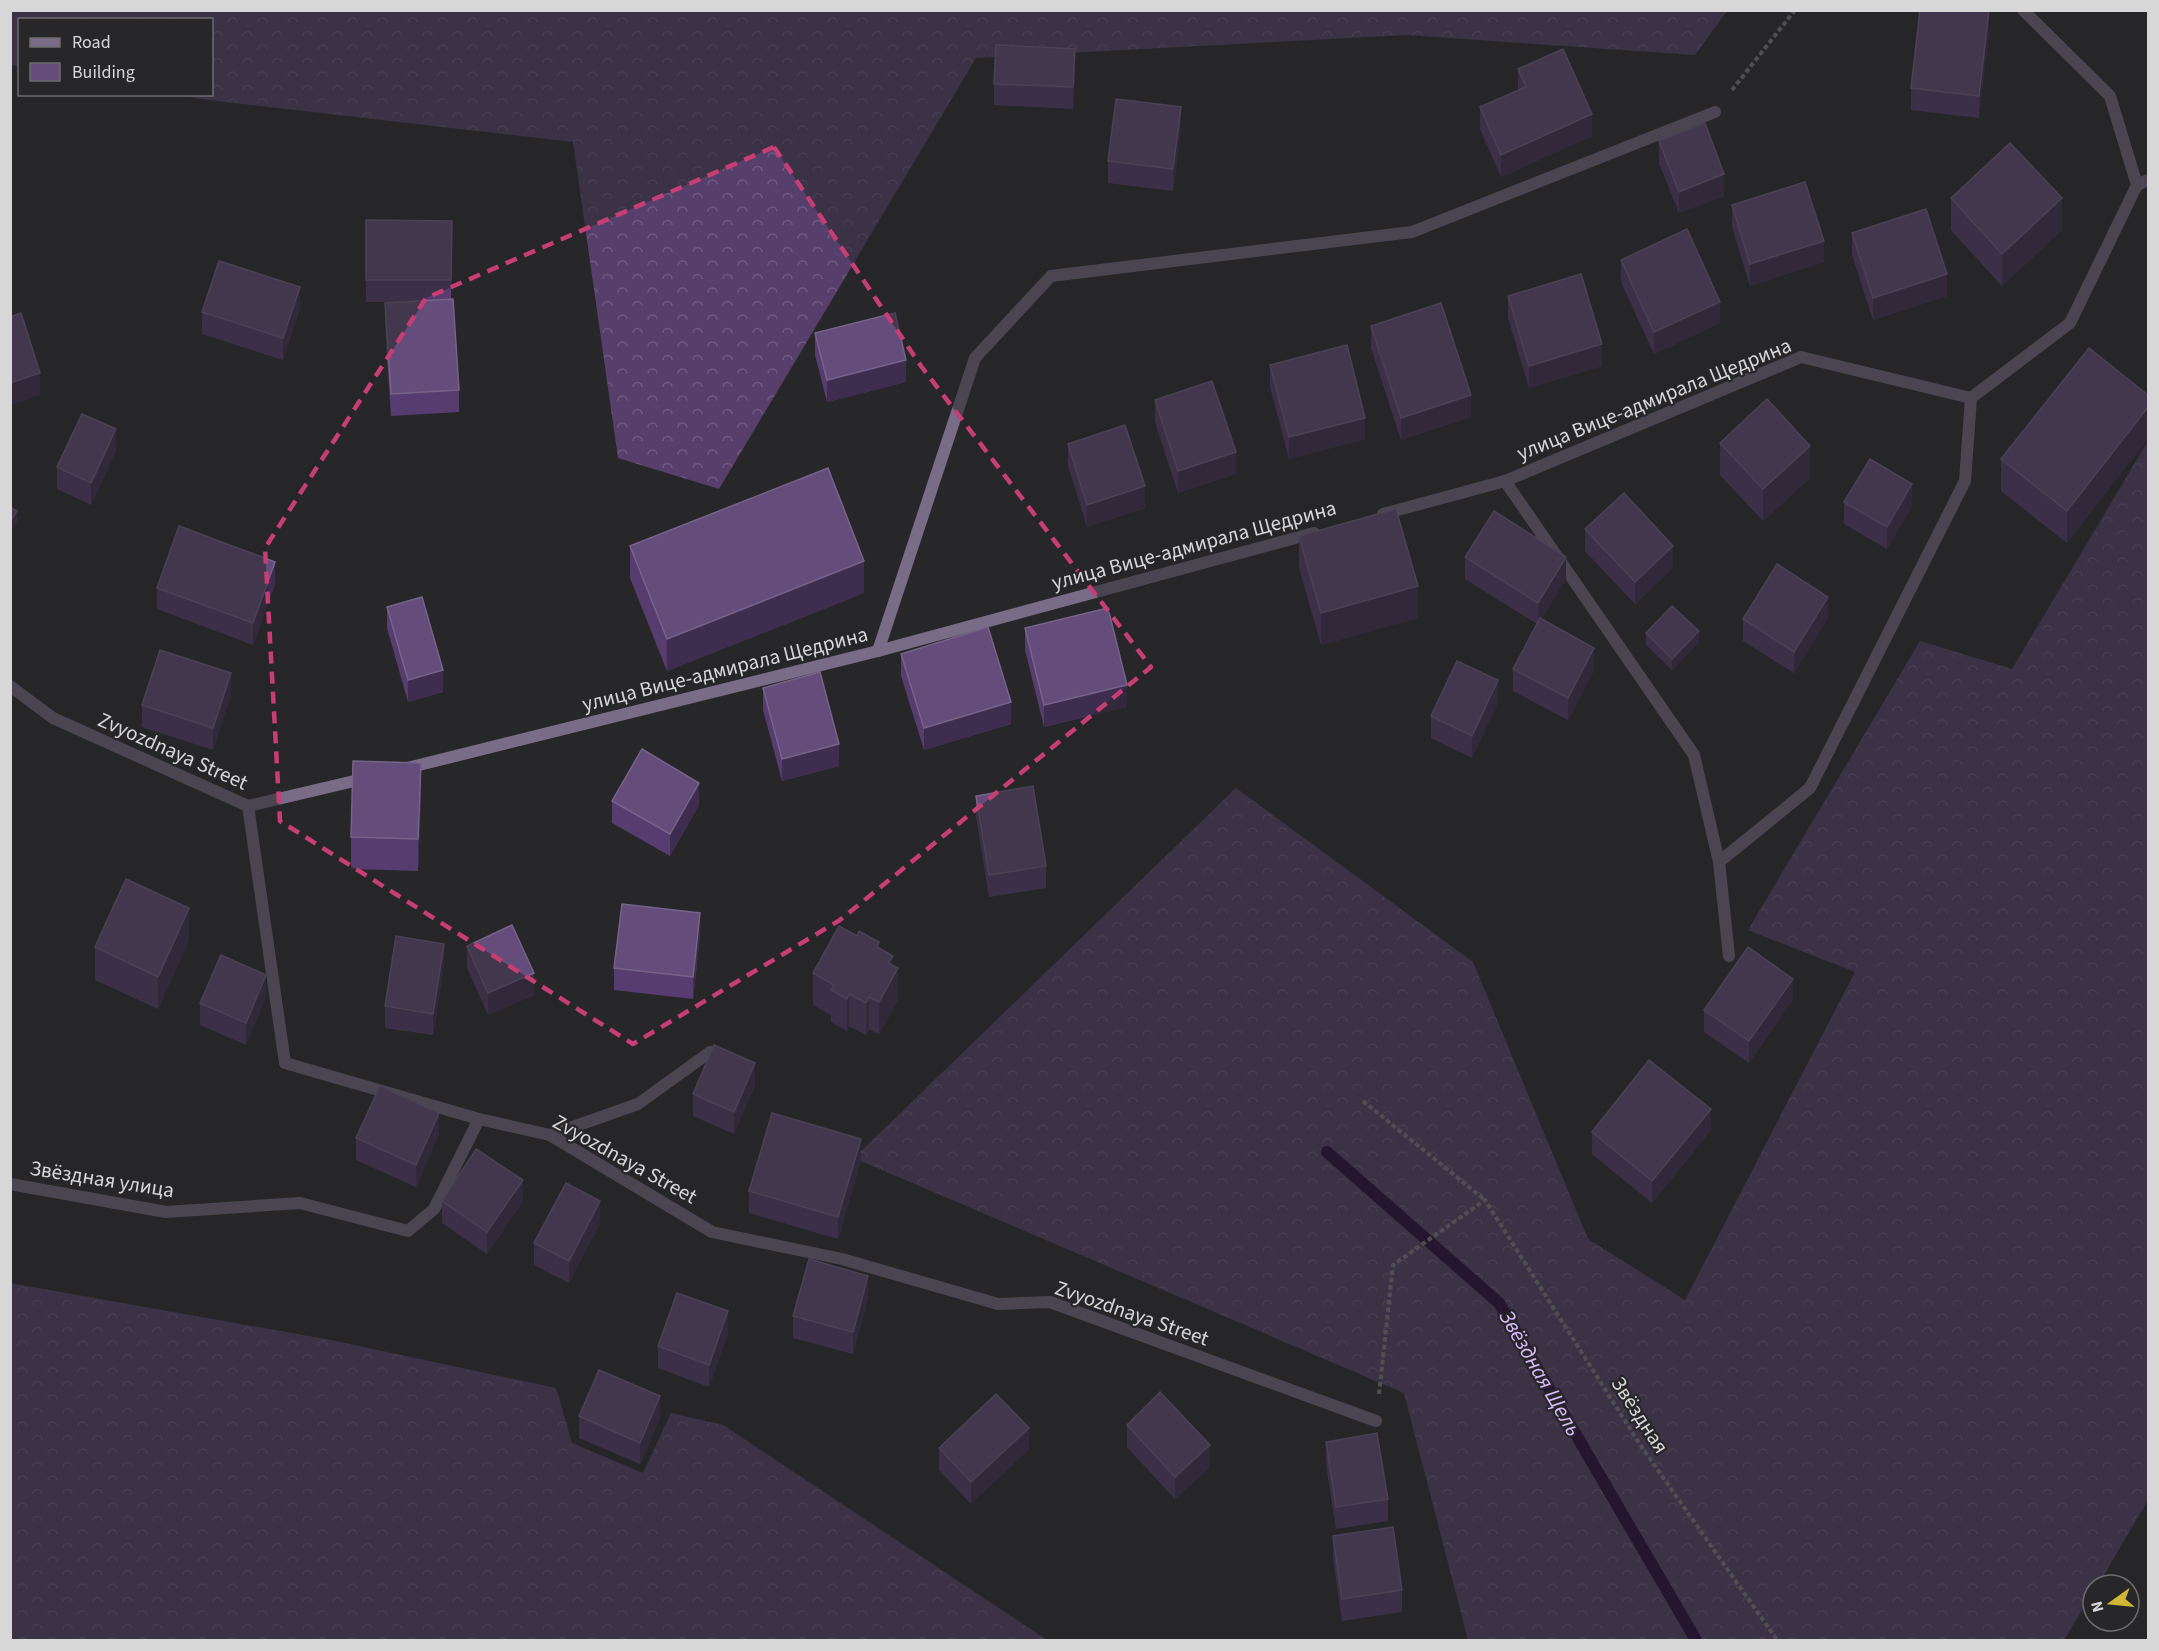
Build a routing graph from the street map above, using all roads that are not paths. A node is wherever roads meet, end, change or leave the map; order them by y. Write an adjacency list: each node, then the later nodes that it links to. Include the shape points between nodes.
1 (2023, 10): 3 (street, via 2109,96)
2 (1715, 112): 8 (street, via 1412,232 1051,276 975,358)
3 (2143, 183): 4 (street, via 2070,323)
4 (1971, 398): 5 (street, улица Вице-адмирала Щедрина, via 1801,357); 11 (street, via 1965,481 1810,788)
5 (1505, 481): 6 (street, улица Вице-адмирала Щедрина); 11 (street, via 1695,755)
6 (1368, 518)
7 (1322, 530): 8 (street, улица Вице-адмирала Щедрина)
8 (878, 651): 10 (street, улица Вице-адмирала Щедрина)
9 (10, 686): 10 (street, Zvyozdnaya Street, via 53,718)
10 (248, 806): 14 (street, Zvyozdnaya Street, via 285,1063)
11 (1719, 862): 12 (street)
12 (1729, 956)
13 (710, 1052): 15 (street, via 639,1104)
14 (479, 1119): 15 (street, Zvyozdnaya Street); 16 (street, Звёздная улица, via 434,1209 408,1231 300,1203 166,1212)
15 (550, 1135): 17 (street, Zvyozdnaya Street, via 712,1232 842,1259 998,1304 1050,1302)
16 (10, 1184)
17 (1376, 1421)

